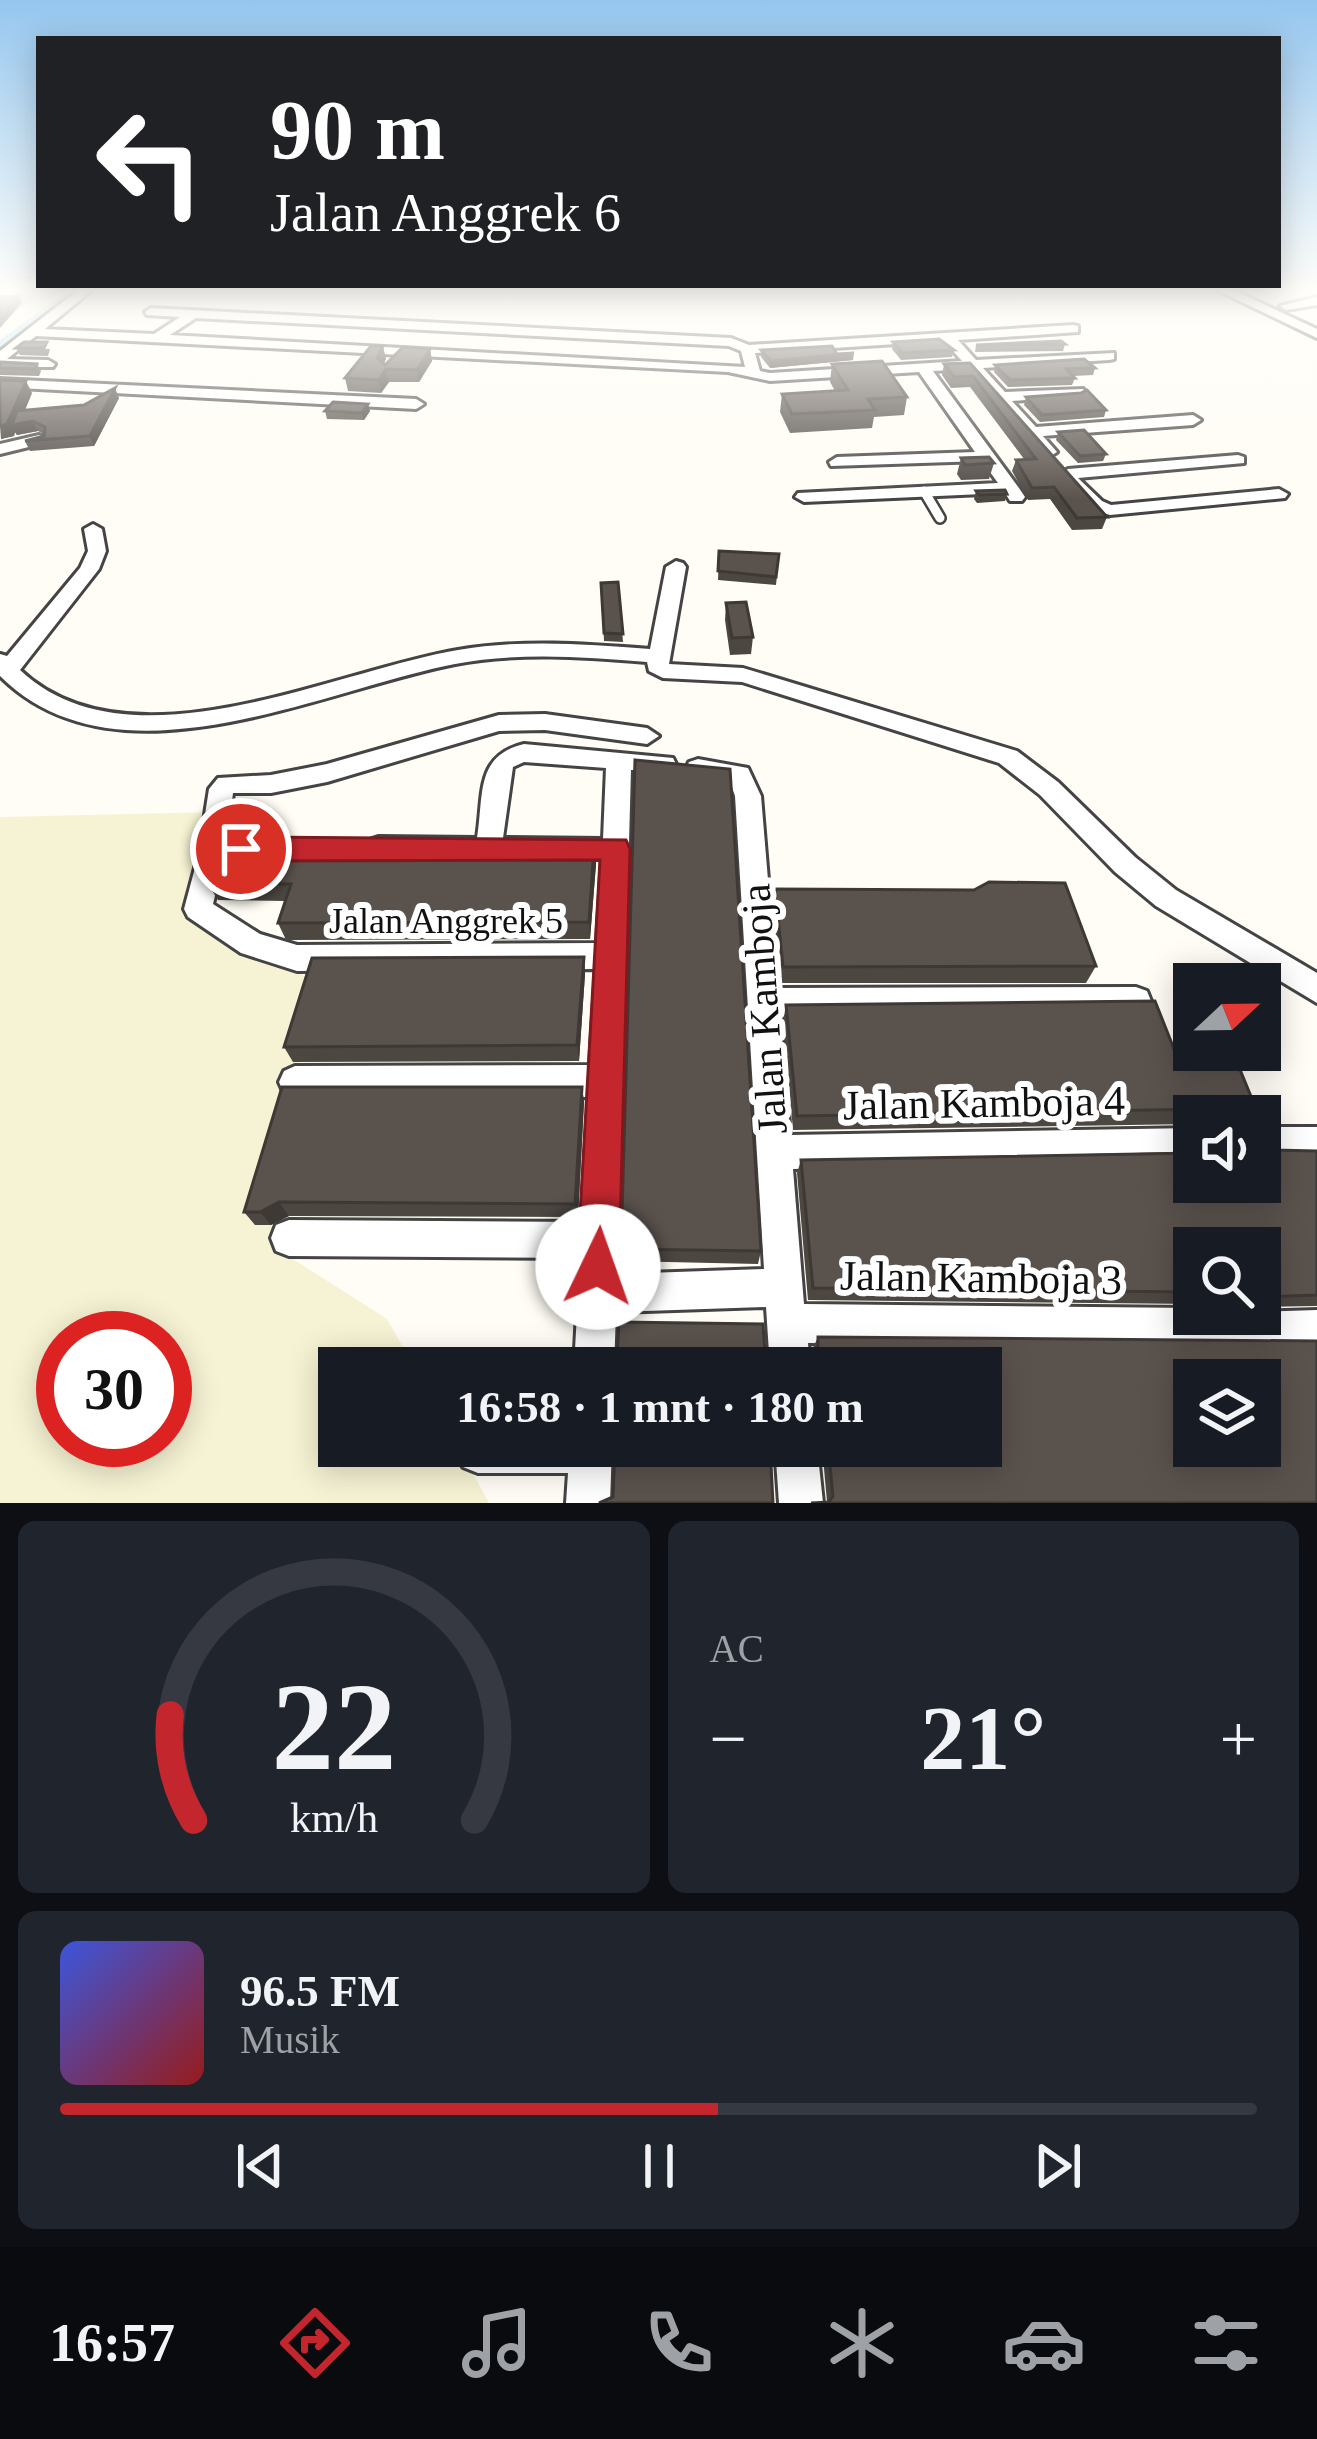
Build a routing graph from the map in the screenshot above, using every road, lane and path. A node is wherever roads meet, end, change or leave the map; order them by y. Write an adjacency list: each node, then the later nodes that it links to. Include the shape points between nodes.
1 (395, 360): 10 (lane)
2 (555, 360): 11 (street)
3 (750, 360): 11 (street)
4 (969, 360): 8 (street)
5 (1038, 360): 8 (street)
6 (0, 361): 7 (street)
7 (48, 364)
8 (972, 364): 9 (street); 14 (street)
9 (923, 367): 11 (street); 20 (street)
10 (388, 369)
11 (753, 372)
12 (0, 383): 15 (street)
13 (1078, 392): 14 (street)
14 (1001, 397): 17 (street)
15 (416, 404)
16 (1193, 420): 17 (street)
17 (1032, 433): 23 (street)
18 (39, 440): 19 (street)
19 (0, 449)
20 (987, 456): 22 (street); 24 (street, via 1013,494)
21 (1238, 460): 23 (street)
22 (838, 462)
23 (1068, 475): 25 (street, via 1110,510)
24 (924, 491): 26 (street); 27 (lane)
25 (1279, 494)
26 (804, 497)
27 (940, 518)
28 (93, 530): 31 (street, via 96,558)
29 (676, 567): 30 (street)
30 (659, 657): 31 (street, via 456,657 276,708 188,722 106,720 60,707); 40 (street, via 663,671 743,675 1007,757 1167,899)
31 (4, 666)
32 (646, 736): 38 (street, via 499,723 327,773 227,784)
33 (619, 760): 34 (street, via 508,757); 37 (street); 42 (street, Jalan Kamboja, via 739,774 766,891)
34 (490, 846): 36 (street, Jalan Anggrek 5); 37 (street, Jalan Anggrek 5)
35 (286, 848): 38 (street)
36 (354, 848)
37 (615, 849): 39 (street)
38 (212, 853): 39 (street, Jalan Anggrek 5, via 198,909 284,957)
39 (610, 956): 43 (street)
40 (1317, 990)
41 (1136, 1000): 42 (street)
42 (764, 1002): 48 (street, Jalan Kamboja)
43 (605, 1081): 44 (street); 50 (street)
44 (295, 1082)
45 (1281, 1144): 46 (street)
46 (1317, 1144)
47 (1173, 1145): 48 (street, Jalan Kamboja 4)
48 (775, 1152): 52 (street, Jalan Kamboja)
49 (289, 1238): 50 (street)
50 (599, 1240): 51 (street)
51 (596, 1294): 52 (street, Jalan Kamboja 3); 54 (street)
52 (786, 1305): 53 (street, Jalan Kamboja 3); 55 (street, Jalan Kamboja)
53 (1317, 1329)
54 (595, 1347)
55 (789, 1347)
56 (590, 1467): 58 (street)
57 (798, 1467): 59 (street)
58 (588, 1503)
59 (801, 1503)

